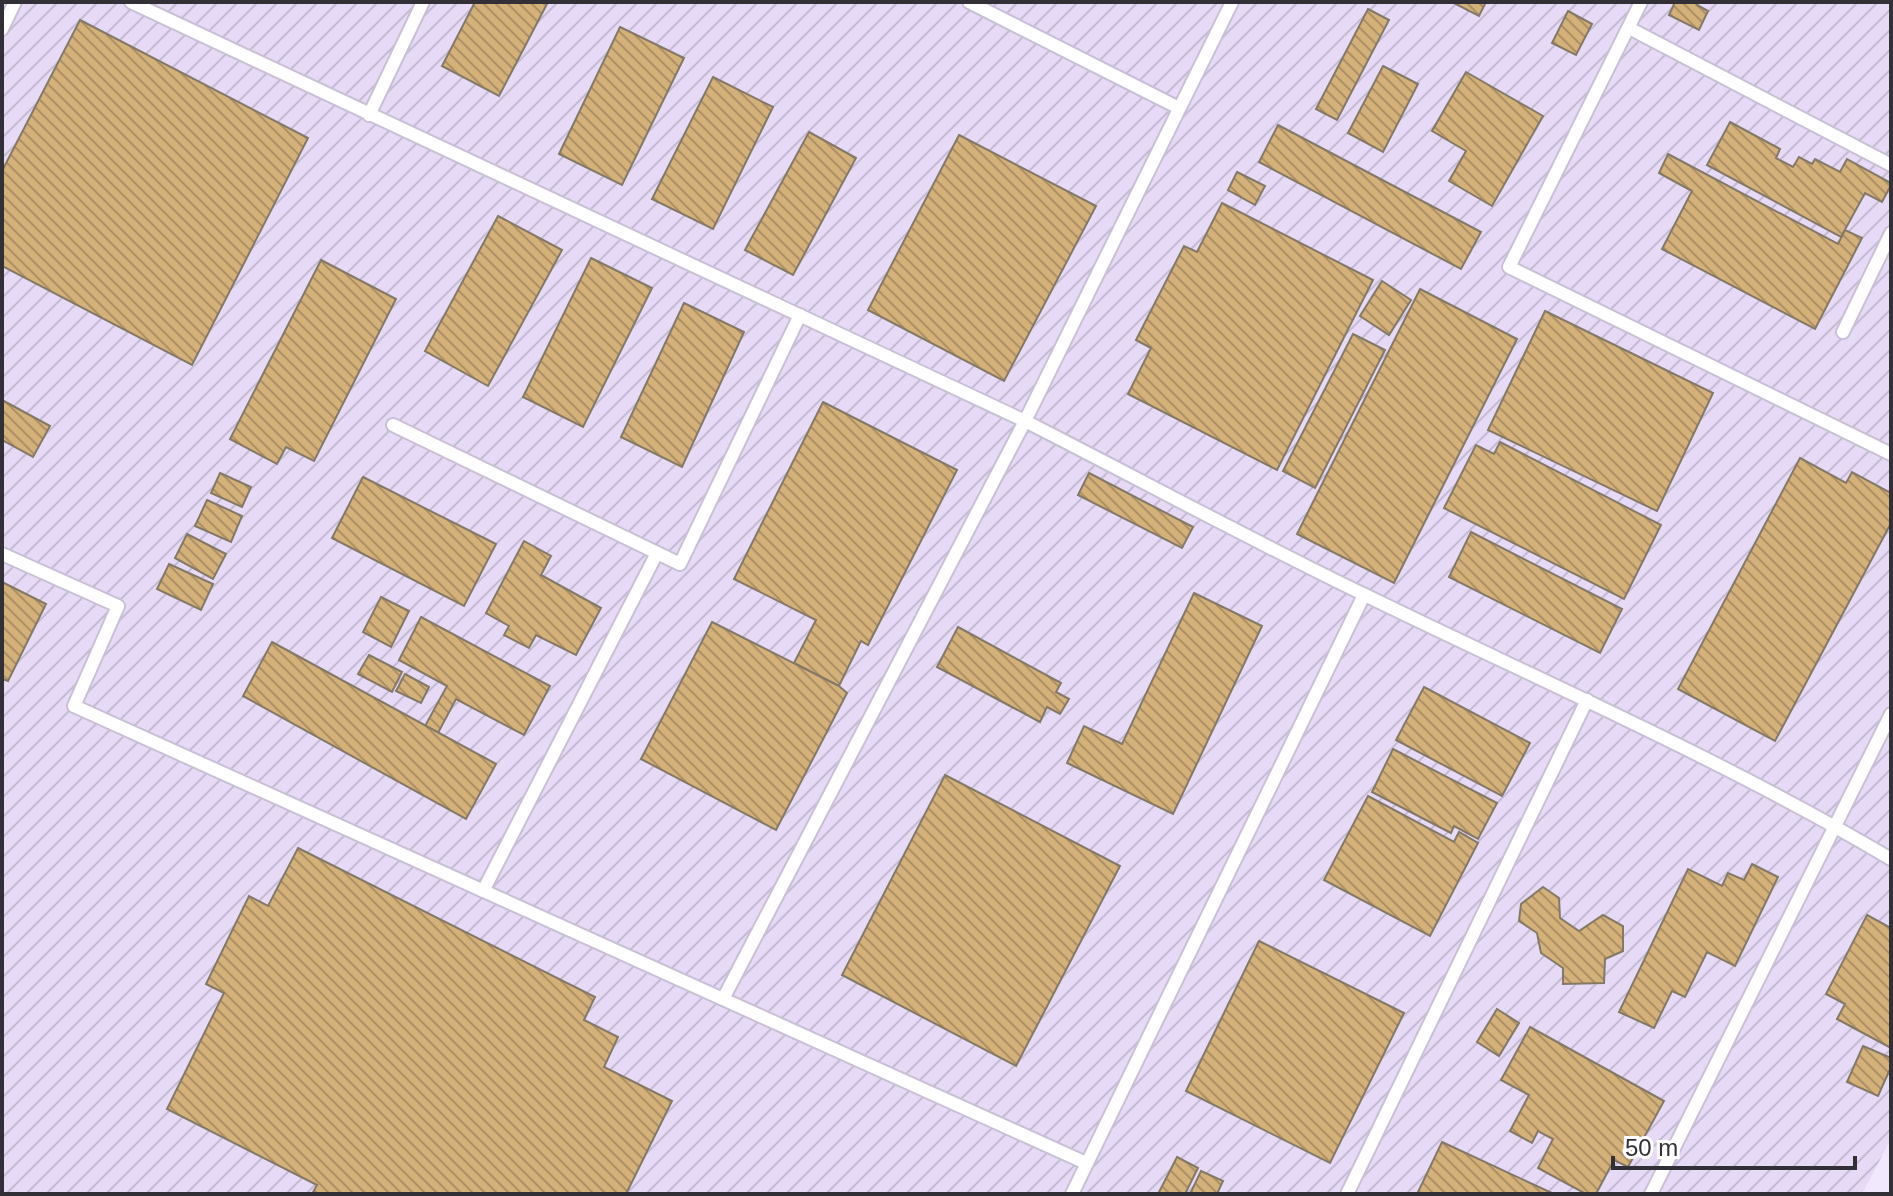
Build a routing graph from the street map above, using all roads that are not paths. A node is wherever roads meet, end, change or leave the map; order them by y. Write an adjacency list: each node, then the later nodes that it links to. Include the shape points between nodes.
1 (15, 2): 8 (lane)
2 (131, 2): 10 (lane)
3 (423, 2): 10 (lane)
4 (969, 2): 9 (lane)
5 (1232, 2): 9 (lane)
6 (1641, 2): 7 (lane)
7 (1629, 28): 11 (lane); 17 (lane, via 1509,267)
8 (2, 29)
9 (1179, 108): 15 (lane)
10 (369, 115): 13 (lane)
11 (1891, 165)
12 (1891, 233): 14 (lane)
13 (800, 315): 15 (lane); 18 (lane, via 680,564)
14 (1843, 332)
15 (1025, 421): 20 (lane); 26 (lane)
16 (393, 425): 18 (lane)
17 (1891, 454)
18 (657, 553): 25 (lane)
19 (2, 554): 25 (lane, via 118,606 74,706)
20 (1364, 595): 21 (lane); 27 (lane)
21 (1587, 700): 23 (lane); 29 (lane)
22 (1891, 714): 23 (lane)
23 (1835, 826): 24 (lane); 30 (lane)
24 (1891, 859)
25 (483, 891): 26 (lane)
26 (723, 999): 27 (lane)
27 (1086, 1163): 28 (lane)
28 (1072, 1194)
29 (1347, 1194)
30 (1651, 1194)

